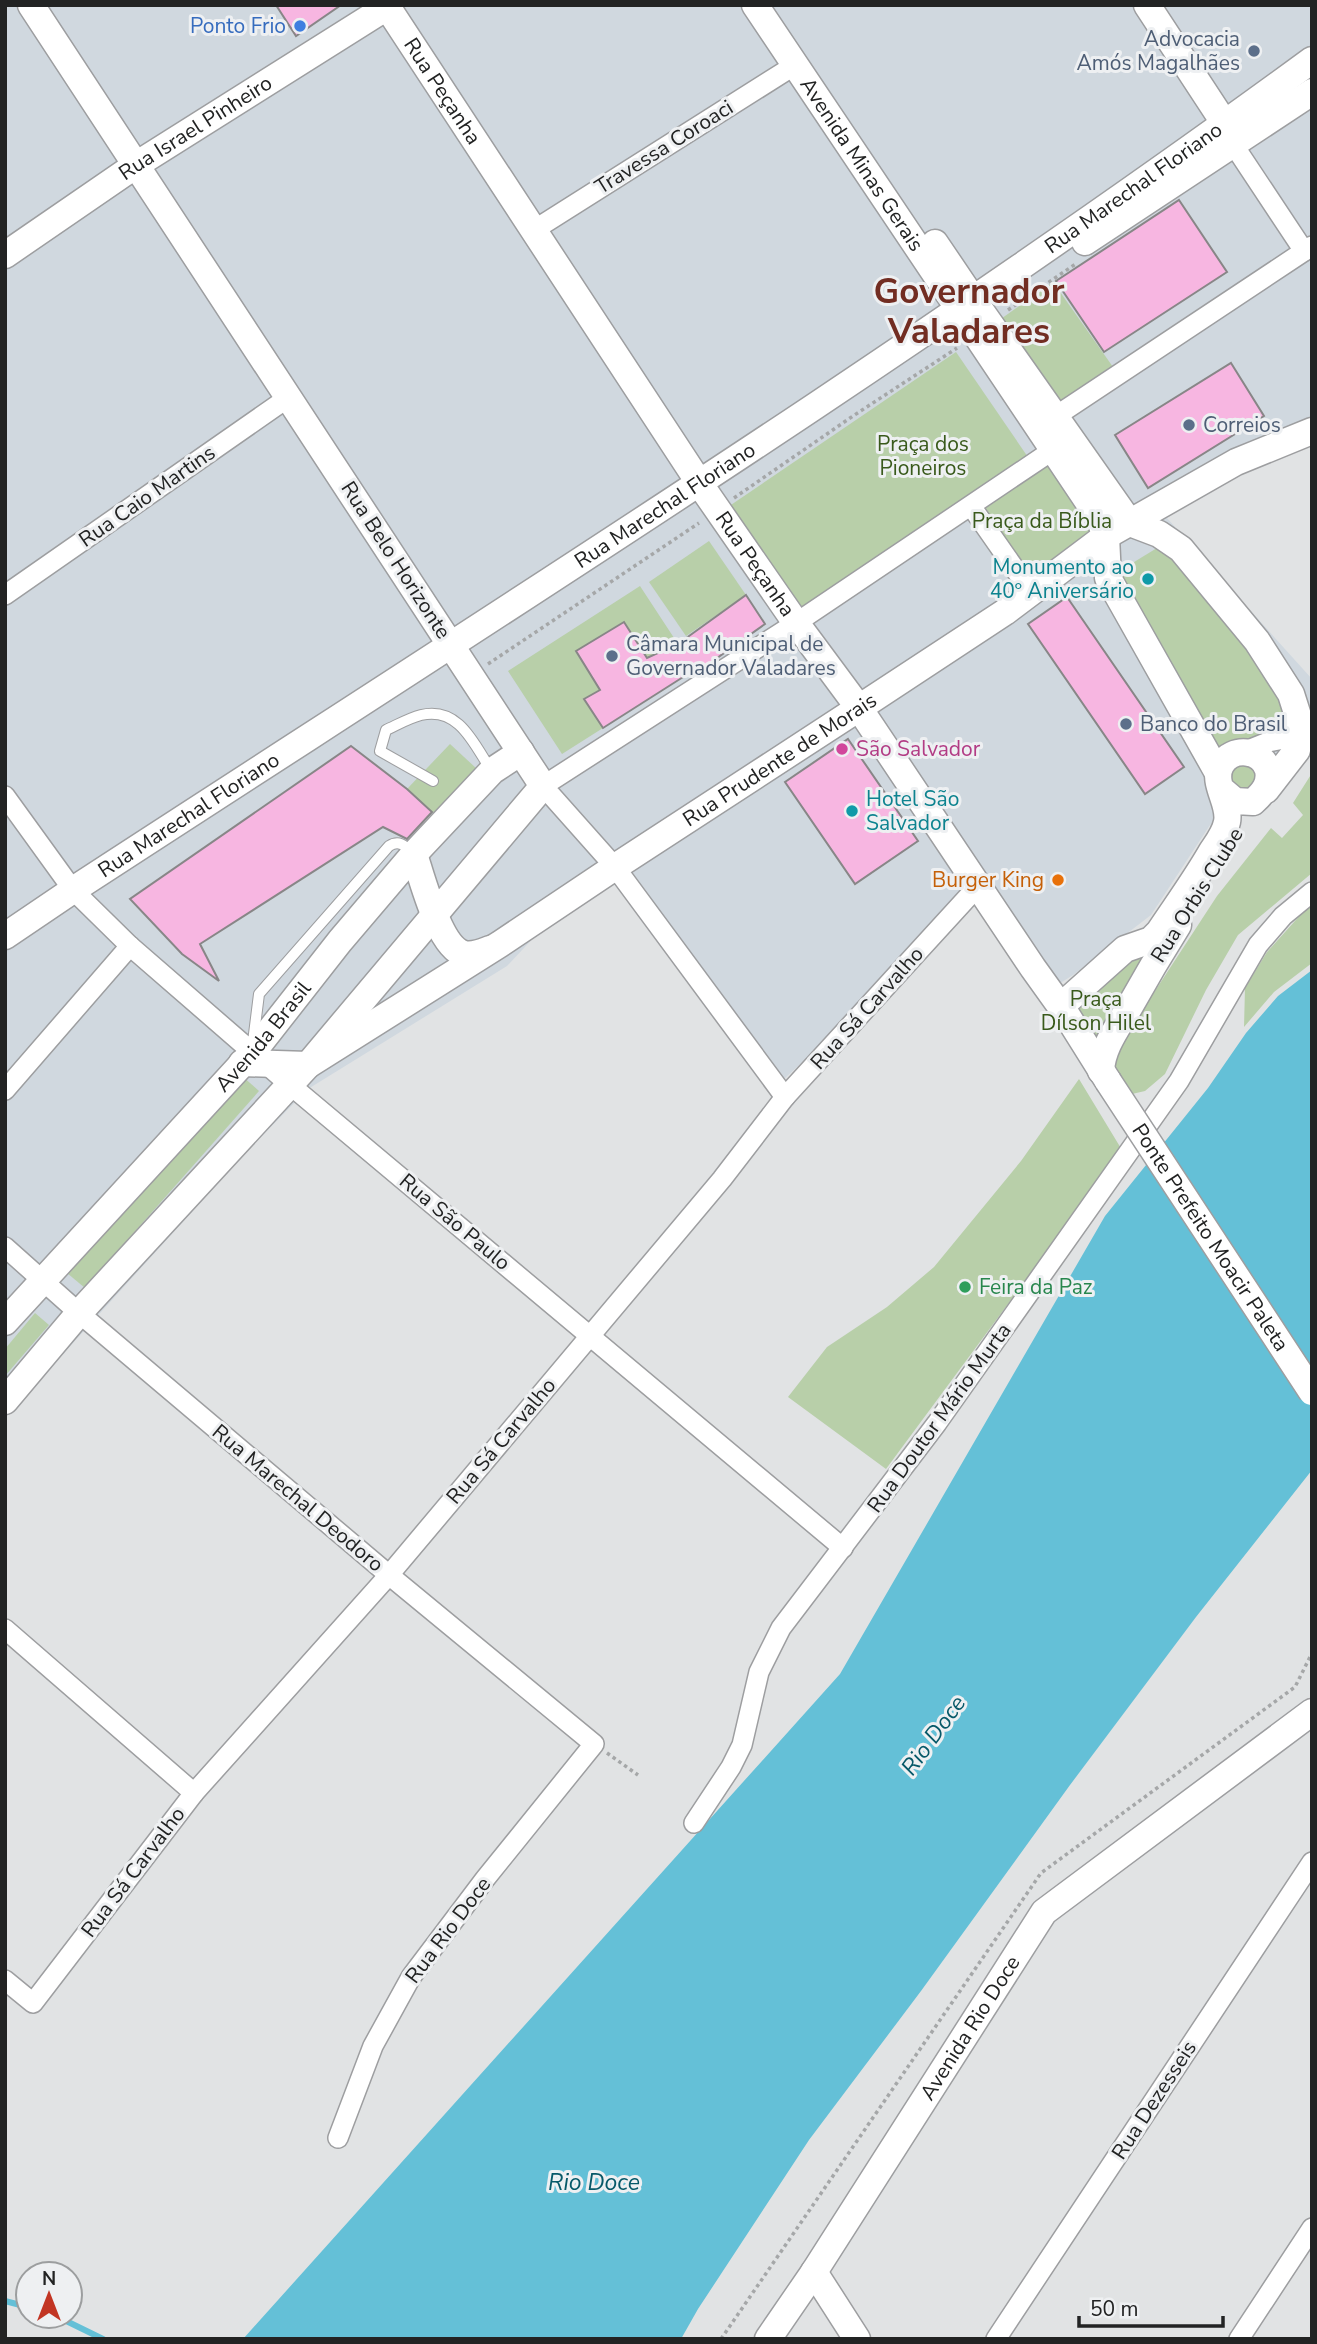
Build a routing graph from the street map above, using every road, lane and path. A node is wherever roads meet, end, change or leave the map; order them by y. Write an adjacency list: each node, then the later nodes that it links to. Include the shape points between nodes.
1 (32, 5): 10 (street, Rua Belo Horizonte)
2 (755, 5): 7 (street, Avenida Minas Gerais)
3 (775, 5): 15 (street, Avenida Minas Gerais)
4 (1147, 5): 9 (street)
5 (388, 6): 10 (street, Rua Israel Pinheiro); 11 (street, Rua Peçanha)
6 (1312, 60): 9 (street, Rua Marechal Floriano)
7 (794, 65): 11 (street, Travessa Coroaci); 15 (street, Avenida Minas Gerais)
8 (1312, 92): 9 (street, Rua Marechal Floriano)
9 (1229, 134): 12 (street); 15 (street, Rua Marechal Floriano)
10 (136, 165): 13 (street, Rua Israel Pinheiro); 16 (street, Rua Belo Horizonte)
11 (534, 230): 20 (street, Rua Peçanha)
12 (1308, 249): 17 (street)
13 (5, 255)
14 (1077, 262): 15 (path, via 1021,299)
15 (974, 317): 17 (street, Avenida Minas Gerais); 19 (street, Avenida Minas Gerais); 20 (street, Rua Marechal Floriano); 20 (path, via 853,416)
16 (289, 397): 25 (street, Rua Caio Martins); 27 (street, Rua Belo Horizonte)
17 (1056, 416): 22 (street, Avenida Minas Gerais)
18 (1312, 431): 22 (street, Rua Prudente de Morais, via 1236,462)
19 (1053, 450): 21 (street); 23 (street, Avenida Minas Gerais)
20 (708, 495): 26 (street, Rua Peçanha); 27 (street, Rua Marechal Floriano); 27 (path, via 509,652)
21 (971, 506): 24 (street); 26 (street)
22 (1130, 523): 23 (street, Rua Prudente de Morais); 29 (street, via 1181,549 1257,641 1291,694)
23 (1106, 536): 24 (street, Rua Prudente de Morais); 34 (street, via 1108,578)
24 (1031, 592): 28 (street, Rua Prudente de Morais)
25 (5, 595)
26 (796, 623): 28 (street, Rua Peçanha); 35 (street)
27 (460, 658): 30 (street, Rua Belo Horizonte); 41 (street, Rua Marechal Floriano)
28 (859, 708): 39 (street, Rua Prudente de Morais); 40 (street, Rua Peçanha)
29 (1306, 728): 31 (street); 36 (street, Rua Orbis Clube, via 1297,750)
30 (521, 752): 32 (street, Avenida Brasil); 35 (street, Rua Belo Horizonte)
31 (1243, 752): 34 (street, via 1227,758); 36 (street, via 1265,764 1269,781)
32 (492, 771): 33 (lane, via 458,721 443,713 421,715 386,730 380,751); 38 (street, Avenida Brasil)
33 (433, 781)
34 (1220, 781): 36 (street, via 1227,797 1244,802 1253,802); 47 (street, Rua Orbis Clube, via 1227,820 1224,831 1159,932)
35 (543, 786): 39 (street, Rua Belo Horizonte); 43 (street)
36 (1263, 793): 48 (street, Rua Orbis Clube)
37 (5, 796): 41 (street, Rua São Paulo)
38 (414, 854): 43 (street); 50 (street, Avenida Brasil, via 347,933)
39 (615, 867): 45 (street, Rua Prudente de Morais); 55 (street, Rua Belo Horizonte)
40 (978, 886): 49 (street, Rua Peçanha); 55 (street, Rua Sá Carvalho)
41 (73, 890): 44 (street, Rua Marechal Floriano); 46 (street, Rua São Paulo)
42 (1312, 892): 63 (street, Rua Doutor Mário Murta, via 1258,945 1179,1082)
43 (434, 913): 45 (street, via 450,943 463,954 476,955); 52 (street)
44 (5, 936)
45 (500, 944): 52 (street, Rua Prudente de Morais)
46 (130, 946): 50 (street, Rua São Paulo); 54 (street)
47 (1123, 951): 48 (street, via 1132,947 1145,950); 49 (street, Rua Orbis Clube)
48 (1151, 968): 51 (street, Rua Orbis Clube)
49 (1063, 1004): 51 (street, Rua Peçanha)
50 (253, 1059): 52 (street); 53 (street, Rua São Paulo); 57 (street, Avenida Brasil)
51 (1101, 1062): 61 (street, Ponte Prefeito Moacir Paleta, bridge)
52 (308, 1065): 53 (street)
53 (289, 1084): 58 (street); 60 (street, Rua São Paulo)
54 (5, 1090)
55 (785, 1097): 60 (street, Rua Sá Carvalho)
56 (5, 1247): 57 (street, Rua Marechal Deodoro)
57 (42, 1281): 58 (street, Rua Marechal Deodoro); 59 (street, Avenida Brasil)
58 (79, 1313): 62 (street); 64 (street, Rua Marechal Deodoro)
59 (5, 1322)
60 (590, 1335): 63 (street, Rua São Paulo); 64 (street, Rua Sá Carvalho)
61 (1312, 1392)
62 (5, 1401)
63 (843, 1548): 73 (street, Rua Doutor Mário Murta, via 774,1639 759,1672 742,1745)
64 (389, 1575): 69 (street, Rua Marechal Deodoro); 72 (street, Rua Sá Carvalho)
65 (5, 1629): 72 (street)
66 (1312, 1653): 79 (path, via 1295,1687 1041,1873)
67 (1312, 1712): 70 (street, Avenida Rio Doce)
68 (1312, 1722): 70 (street, Avenida Rio Doce)
69 (594, 1744): 71 (path); 76 (street, Rua Rio Doce, via 411,1976 373,2046)
70 (1231, 1772): 78 (street, Avenida Rio Doce, via 1045,1912)
71 (638, 1775)
72 (194, 1793): 75 (street, Rua Sá Carvalho, via 33,2003)
73 (694, 1823)
74 (1312, 1862): 82 (street, Rua Dezesseis)
75 (5, 1980)
76 (338, 2138)
77 (1312, 2228): 83 (street)
78 (814, 2272): 80 (street, Avenida Rio Doce); 81 (street)
79 (721, 2339)
80 (768, 2339)
81 (857, 2339)
82 (996, 2339)
83 (1239, 2339)

